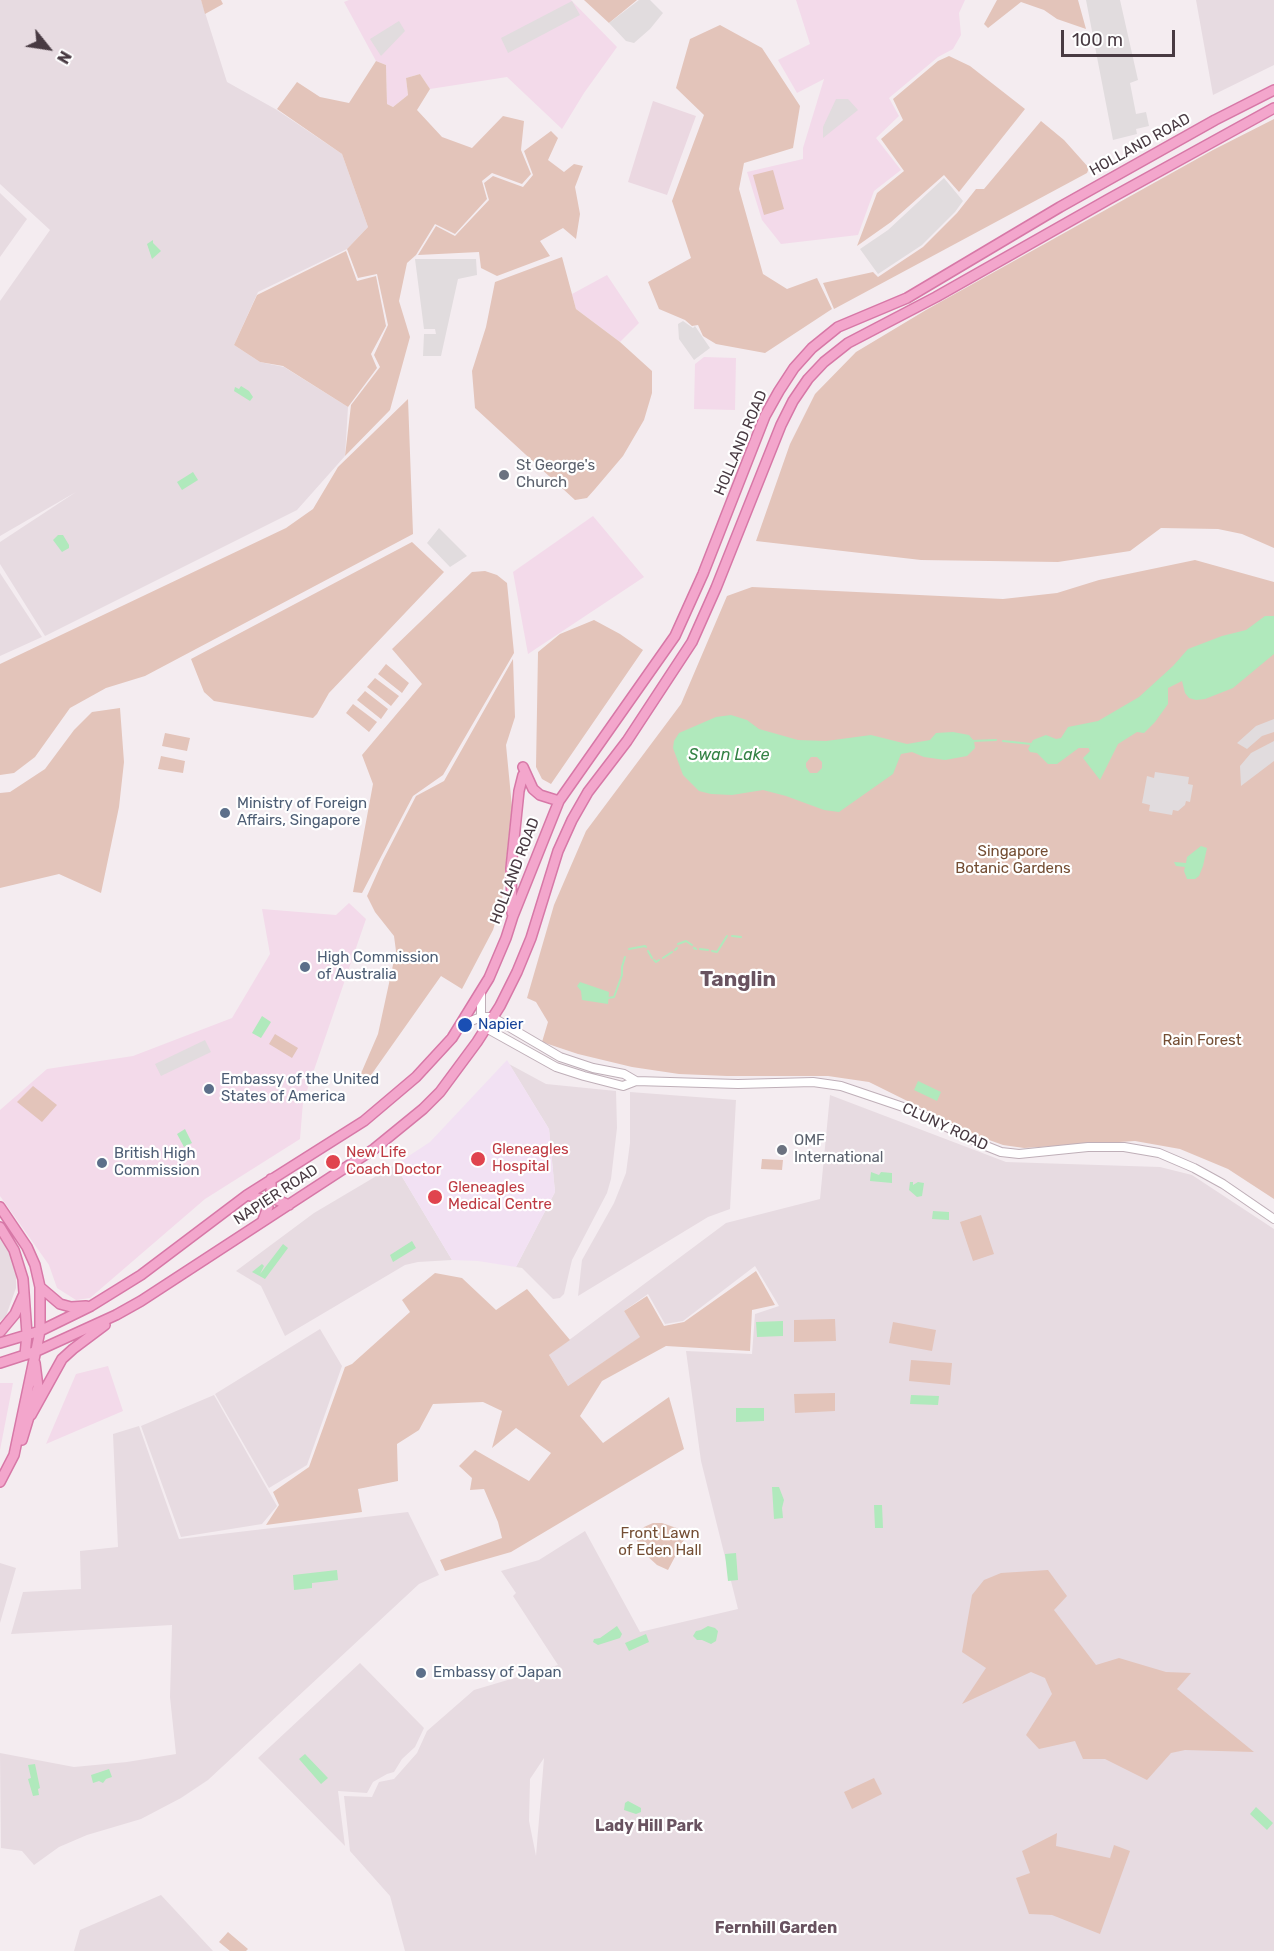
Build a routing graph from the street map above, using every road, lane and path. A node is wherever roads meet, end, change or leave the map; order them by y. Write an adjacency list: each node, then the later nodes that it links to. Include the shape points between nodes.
1 (1274, 90): 3 (main road, HOLLAND ROAD)
2 (1274, 108): 4 (main road, HOLLAND ROAD)
3 (1011, 236): 4 (main road); 5 (main road, HOLLAND ROAD, via 907,298 838,327 794,368 765,416 675,636)
4 (1022, 248): 9 (main road, HOLLAND ROAD, via 848,343 803,386 781,425 692,642 572,820 517,972)
5 (559, 801): 6 (main road, HOLLAND ROAD); 6 (main road, via 540,795 523,771 511,868)
6 (513, 916): 7 (main road, HOLLAND ROAD)
7 (481, 992): 8 (street); 10 (main road, NAPIER ROAD)
8 (481, 1017): 9 (street); 10 (street); 11 (street)
9 (492, 1017): 11 (main road, NAPIER ROAD); 12 (street, CLUNY ROAD, via 560,1057 624,1074)
10 (461, 1025): 13 (main road, NAPIER ROAD, via 416,1077 389,1101)
11 (486, 1028): 12 (street, CLUNY ROAD, via 556,1067 584,1077 623,1086); 15 (main road, NAPIER ROAD, via 430,1103 374,1149)
12 (636, 1081): 17 (street, CLUNY ROAD, via 830,1084 909,1109 1001,1152 1124,1147 1150,1152 1194,1168)
13 (271, 1179): 14 (main road, NAPIER ROAD); 15 (main road, via 271,1195)
14 (247, 1195): 18 (main road, via 265,1200 268,1207); 22 (main road, NAPIER ROAD, via 141,1275)
15 (289, 1205): 18 (main road, NAPIER ROAD)
16 (0, 1208): 21 (main road, via 27,1246)
17 (1274, 1219)
18 (263, 1220): 23 (main road, NAPIER ROAD)
19 (0, 1227): 20 (main road, via 14,1250)
20 (23, 1279): 25 (main road, via 22,1299); 26 (main road)
21 (40, 1287): 22 (main road, via 60,1304); 24 (main road)
22 (91, 1306): 24 (main road, NAPIER ROAD)
23 (116, 1315): 29 (main road, NAPIER ROAD); 31 (main road, via 62,1359)
24 (40, 1331): 26 (main road, NAPIER ROAD); 29 (main road)
25 (0, 1332)
26 (27, 1334): 27 (main road, NAPIER ROAD); 28 (main road)
27 (0, 1343)
28 (25, 1355): 29 (main road, NAPIER ROAD); 30 (main road, NAPIER ROAD)
29 (36, 1355): 31 (main road, via 38,1387); 32 (main road)
30 (0, 1363)
31 (31, 1415): 32 (main road)
32 (14, 1455): 33 (main road)
33 (0, 1482)

